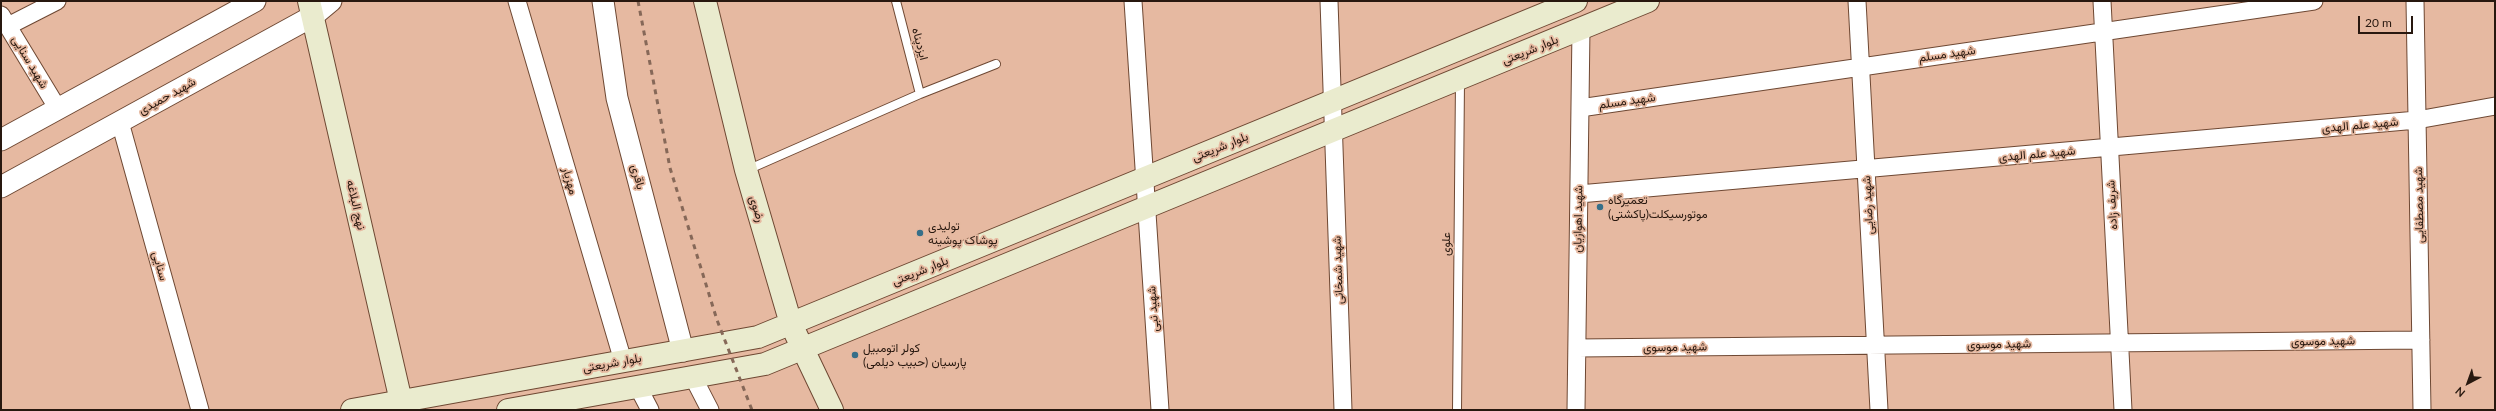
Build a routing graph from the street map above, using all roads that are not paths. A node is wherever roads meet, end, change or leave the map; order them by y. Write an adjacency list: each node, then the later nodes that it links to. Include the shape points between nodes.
1 (57, 1): 18 (street)
2 (255, 1): 27 (street)
3 (331, 1): 16 (street, شهید حمیدی)
4 (517, 1): 47 (street, مهزیار)
5 (603, 1): 46 (street, باقری, via 616,98)
6 (705, 1): 35 (main road, رضوی)
7 (896, 1): 24 (lane, ایزدپناه)
8 (1133, 1): 36 (street)
9 (1329, 1): 25 (street)
10 (1576, 1): 25 (main road, بلوار شریعتی)
11 (1648, 1): 19 (main road, بلوار شریعتی)
12 (1857, 1): 22 (street, شهید رضایی)
13 (2102, 1): 20 (street, شریف زاده)
14 (2314, 1): 17 (street, شهید مسلم)
15 (2415, 1): 29 (street, شهید مصطفایی)
16 (311, 8): 30 (street, شهید حمیدی); 50 (main road, نهج البلاغه)
17 (2219, 8): 20 (street, شهید مسلم)
18 (4, 21): 27 (street, شهید سنایی)
19 (1581, 28): 23 (main road, بلوار شریعتی); 28 (street, شهید اهوازیان)
20 (2104, 32): 22 (street, شهید مسلم); 33 (street, شریف زاده)
21 (996, 64): 24 (lane)
22 (1861, 67): 28 (street, شهید مسلم); 34 (street, شهید رضایی)
23 (1460, 78): 31 (main road, بلوار شریعتی); 59 (lane, علوی)
24 (920, 94): 35 (lane)
25 (1333, 101): 31 (street, شهید شمخانی); 36 (main road, بلوار شریعتی)
26 (2495, 106): 29 (street, شهید علم الهدی)
27 (58, 108): 32 (street)
28 (1580, 108): 38 (street, شهید اهوازیان)
29 (2417, 120): 33 (street, شهید علم الهدی); 41 (street, شهید مصطفایی)
30 (120, 122): 37 (street, شهید حمیدی); 51 (street, سنایی)
31 (1333, 130): 39 (main road, بلوار شریعتی); 58 (street, شهید شمخانی)
32 (1, 140)
33 (2110, 148): 34 (street, شهید علم الهدی); 42 (street, شریف زاده)
34 (1866, 169): 38 (street, شهید علم الهدی); 43 (street, شهید رضایی)
35 (746, 170): 40 (main road, رضوی)
36 (1146, 178): 39 (street, شهید نبی); 40 (main road, بلوار شریعتی)
37 (1, 187)
38 (1579, 194): 44 (street, شهید اهوازیان)
39 (1146, 207): 45 (main road, بلوار شریعتی); 57 (street, شهید نبی)
40 (791, 324): 45 (main road, رضوی); 46 (main road, بلوار شریعتی, via 758,337)
41 (2421, 340): 42 (street, شهید موسوی); 63 (street, شهید مصطفایی)
42 (2119, 342): 43 (street, شهید موسوی); 62 (street, شریف زاده)
43 (1876, 345): 44 (street, شهید موسوی); 61 (street, شهید رضایی)
44 (1577, 348): 60 (street, شهید اهوازیان)
45 (802, 349): 48 (main road, بلوار شریعتی, via 766,364); 56 (main road, رضوی)
46 (683, 351): 47 (main road, بلوار شریعتی)
47 (623, 361): 50 (main road, بلوار شریعتی)
48 (693, 377): 49 (main road, بلوار شریعتی); 55 (street)
49 (638, 387): 53 (main road, بلوار شریعتی); 54 (street)
50 (402, 406): 52 (main road, بلوار شریعتی)
51 (200, 410)
52 (352, 410)
53 (508, 410)
54 (650, 410)
55 (710, 410)
56 (832, 410)
57 (1160, 410)
58 (1343, 410)
59 (1457, 410)
60 (1576, 410)
61 (1880, 410)
62 (2123, 410)
63 (2422, 410)

